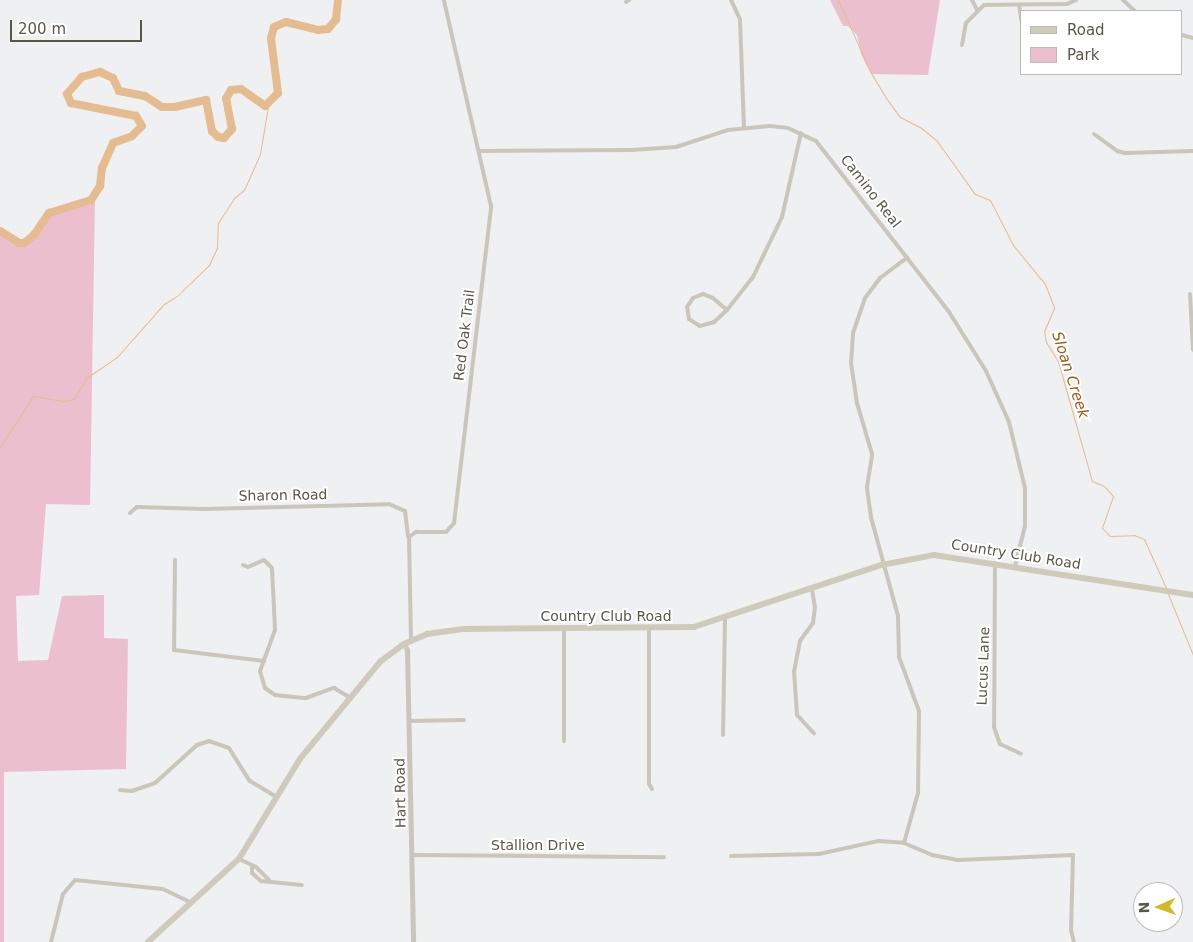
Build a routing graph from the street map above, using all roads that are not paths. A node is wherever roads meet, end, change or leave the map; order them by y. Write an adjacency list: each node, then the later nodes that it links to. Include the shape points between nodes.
1 (444, 0): 12 (street, Red Oak Trail)
2 (731, 0): 9 (street, via 740,18)
3 (972, 0): 6 (street)
4 (1076, 0): 5 (street, via 1067,4)
5 (1020, 5): 6 (street, via 984,5); 7 (street)
6 (977, 10): 8 (street, via 966,22)
7 (1020, 10)
8 (962, 45)
9 (744, 128): 10 (street, Camino Real, via 782,127); 12 (street, Camino Real, via 676,147)
10 (801, 133): 14 (street, Camino Real, via 816,141); 16 (street, via 782,217 753,277)
11 (1094, 134): 13 (street, via 1125,153)
12 (480, 150): 19 (street, Red Oak Trail, via 491,210 454,522 446,532 414,532)
13 (1193, 151)
14 (907, 258): 23 (street, via 880,278 866,298 859,311 852,346 854,388 872,454 867,495); 24 (street, Camino Real, via 964,334 986,371 1009,422 1025,488 1025,526)
15 (1190, 294): 17 (street)
16 (727, 310): 16 (street, via 714,322 700,326 689,319 687,306 703,294)
17 (1193, 350)
18 (130, 513): 19 (street, Sharon Road, via 134,508 146,506 208,509 392,504 406,513)
19 (408, 542): 30 (street)
20 (175, 560): 32 (street, via 174,650)
21 (995, 563): 23 (main road, Country Club Road, via 934,555); 24 (main road, Country Club Road); 39 (street, Lucus Lane, via 994,727 1000,744)
22 (243, 565): 32 (street, via 248,567 264,560 272,568 274,630)
23 (882, 565): 25 (main road, Country Club Road); 43 (street, via 898,616 899,657 919,711 918,793)
24 (1016, 566): 26 (main road, Country Club Road)
25 (812, 589): 27 (main road, Country Club Road); 36 (street, via 813,623 799,643 794,680 797,715)
26 (1193, 595)
27 (725, 619): 29 (main road, Country Club Road, via 694,627); 37 (street)
28 (564, 629): 29 (main road, Country Club Road); 30 (main road, Country Club Road, via 463,629); 38 (street)
29 (650, 629): 40 (street, via 649,784)
30 (411, 640): 31 (main road, Country Club Road)
31 (404, 644): 33 (main road, Country Club Road, via 380,662); 35 (street, Hart Road, via 407,650)
32 (264, 661): 33 (street, via 260,671 262,683 275,695 312,698 334,688)
33 (349, 697): 42 (main road, Country Club Road, via 300,759)
34 (464, 720): 35 (street)
35 (410, 721): 44 (street, Hart Road)
36 (814, 733)
37 (723, 735)
38 (564, 742)
39 (1021, 754)
40 (652, 789)
41 (120, 790): 42 (street, via 132,791 155,783 197,745 209,741 229,748 250,781)
42 (277, 797): 47 (main road, Country Club Road)
43 (904, 843): 45 (street, via 872,842 818,854); 55 (street, via 932,855 958,860 1073,855 1070,930)
44 (412, 856): 46 (street, Stallion Drive); 54 (street, Hart Road)
45 (731, 856)
46 (664, 857)
47 (239, 859): 48 (street); 51 (main road, Country Club Road)
48 (252, 867): 49 (street, via 268,876); 49 (street, via 252,873 261,880)
49 (268, 880): 50 (street)
50 (302, 884)
51 (192, 903): 52 (street, via 163,889 74,880 63,894); 53 (main road, Country Club Road)
52 (51, 942)
53 (148, 942)
54 (413, 942)
55 (1074, 942)

